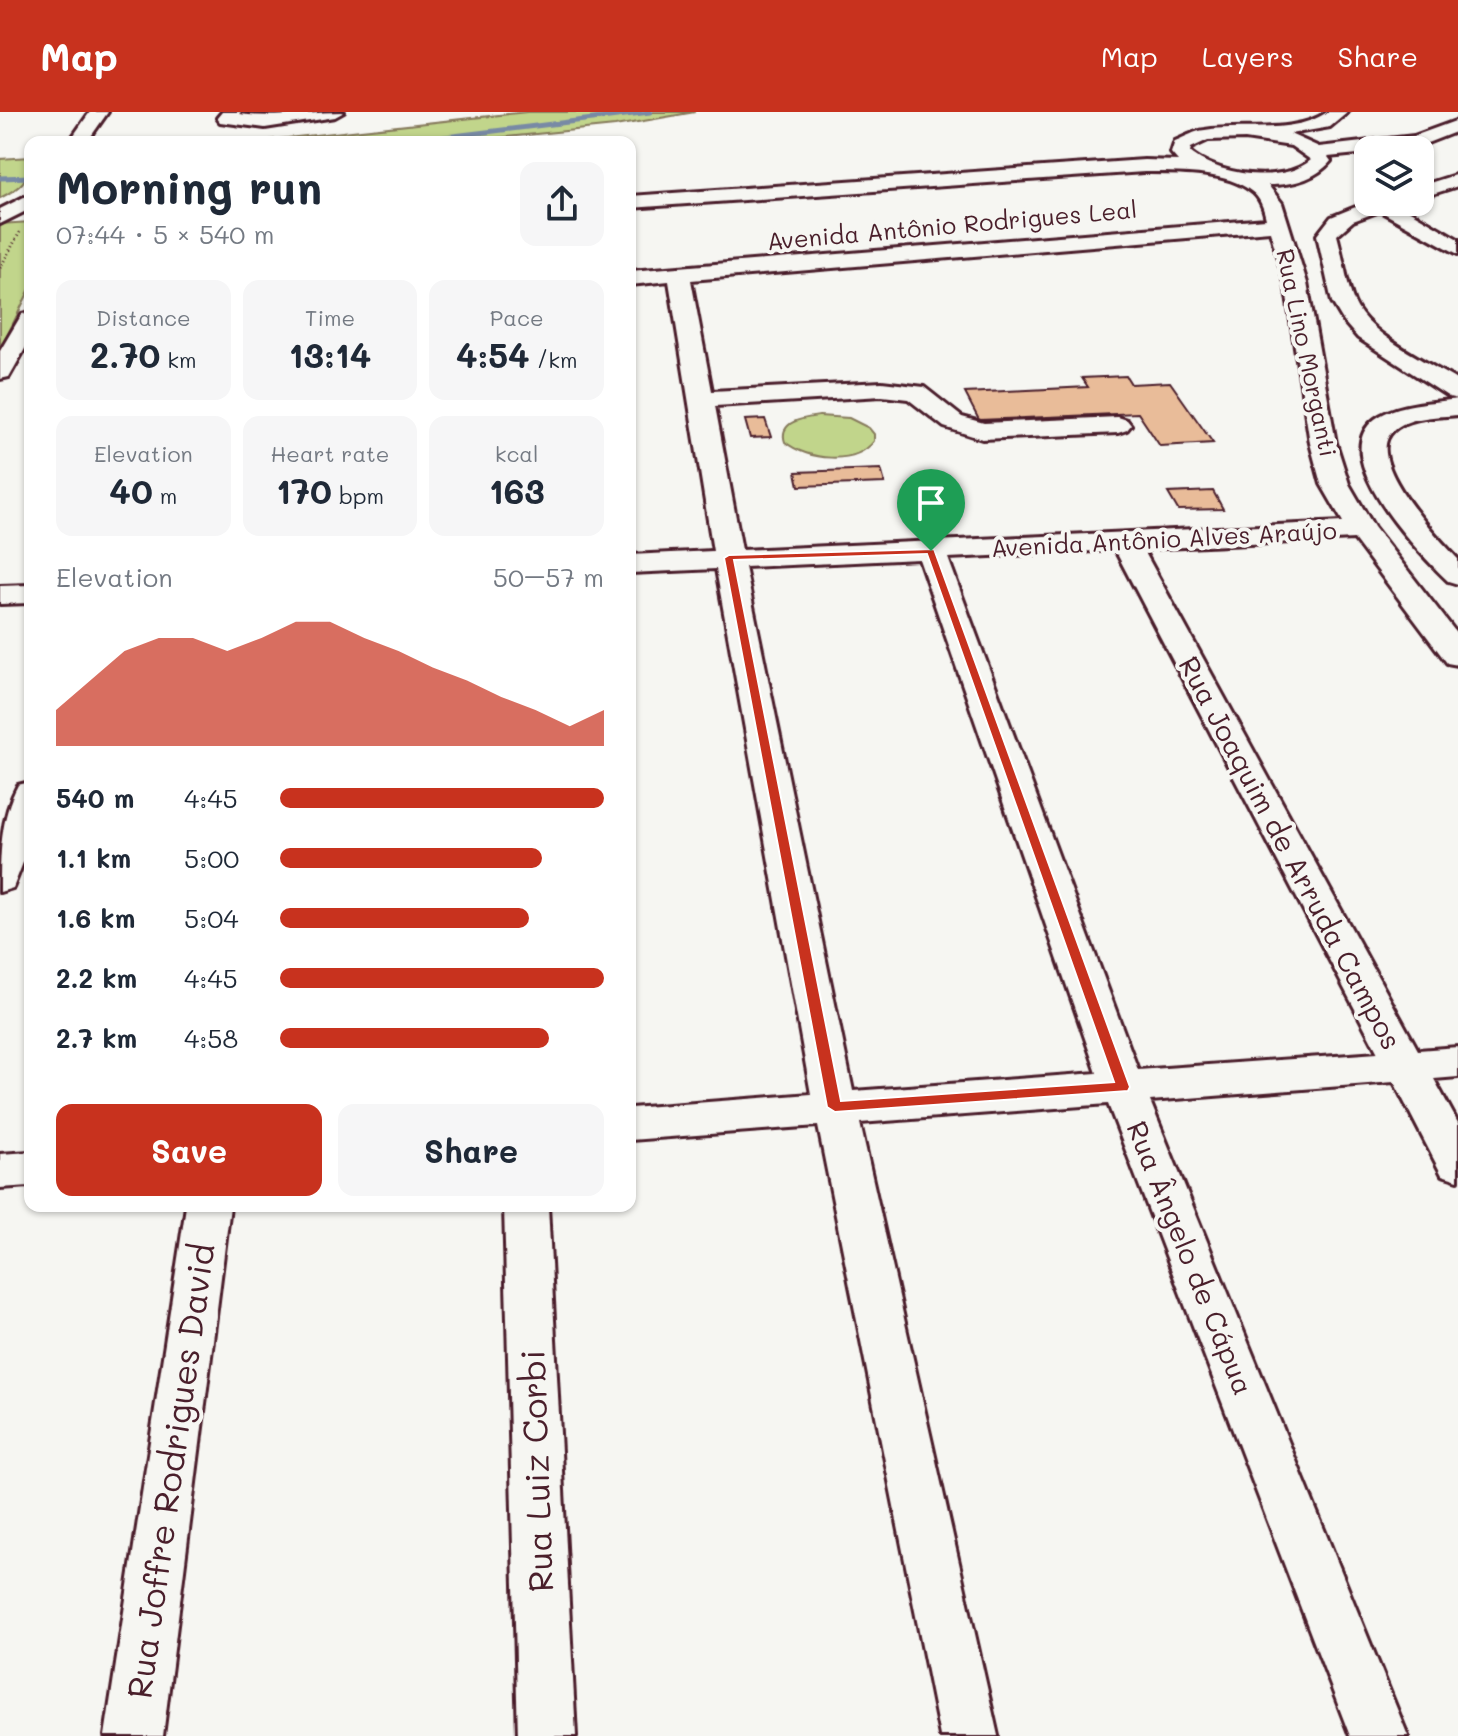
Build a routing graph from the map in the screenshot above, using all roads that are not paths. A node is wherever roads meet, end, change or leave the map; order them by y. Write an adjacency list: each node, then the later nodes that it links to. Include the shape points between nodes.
1 (99, 112): 7 (street)
2 (335, 112): 3 (street, via 265,123)
3 (229, 115)
4 (1332, 117): 6 (street); 9 (street, via 1315,135)
5 (1457, 126): 9 (street, via 1417,141)
6 (1245, 133): 8 (street, via 1191,139); 9 (street, via 1286,139)
7 (82, 136)
8 (1180, 153): 10 (street); 11 (street)
9 (1312, 162): 12 (street); 13 (street, via 1283,178); 18 (street, via 1283,190)
10 (1144, 166): 11 (street); 16 (street)
11 (1197, 167): 13 (street)
12 (1345, 173)
13 (1234, 177): 18 (street, via 1258,186)
14 (1458, 180): 15 (street)
15 (1434, 188)
16 (636, 202)
17 (24, 213): 21 (street)
18 (1275, 213): 23 (street, Avenida Antônio Rodrigues Leal); 31 (street, Rua Lino Morganti, via 1296,283 1323,443 1335,484)
19 (1354, 215): 27 (street, via 1337,222 1327,235 1343,302 1366,333)
20 (1407, 216): 22 (street)
21 (0, 220)
22 (1458, 248)
23 (679, 276): 24 (street, Avenida Antônio Rodrigues Leal); 28 (street)
24 (636, 278)
25 (24, 330): 26 (street)
26 (0, 372)
27 (1458, 392)
28 (700, 399): 30 (street, via 882,389 915,392 953,422 982,431); 34 (street)
29 (1458, 407): 36 (street, via 1403,416 1377,430 1372,443 1391,497)
30 (1118, 425)
31 (1362, 530): 32 (street, Avenida Antônio Alves Araújo); 39 (street, Rua Lino Morganti)
32 (1125, 542): 33 (street, Avenida Antônio Alves Araújo); 43 (street, Rua Joaquim de Arruda Campos)
33 (931, 551): 34 (street, Avenida Antônio Alves Araújo); 44 (street, Rua Ângelo de Cápua)
34 (729, 558): 35 (street, Avenida Antônio Alves Araújo); 45 (street)
35 (636, 564)
36 (1458, 575)
37 (24, 594): 38 (street)
38 (0, 595)
39 (1458, 656)
40 (24, 810): 41 (street)
41 (0, 880)
42 (1458, 1062): 43 (street)
43 (1404, 1066): 44 (street); 47 (street, Rua Joaquim de Arruda Campos)
44 (1123, 1087): 45 (street); 55 (street, Rua Ângelo de Cápua)
45 (835, 1107): 46 (street); 54 (street)
46 (636, 1124)
47 (1458, 1163)
48 (24, 1169): 49 (street)
49 (0, 1171)
50 (207, 1212): 52 (street, Rua Joffre Rodrigues David)
51 (526, 1212): 53 (street, Rua Luiz Corbi)
52 (134, 1736)
53 (547, 1736)
54 (969, 1736)
55 (1379, 1736)

